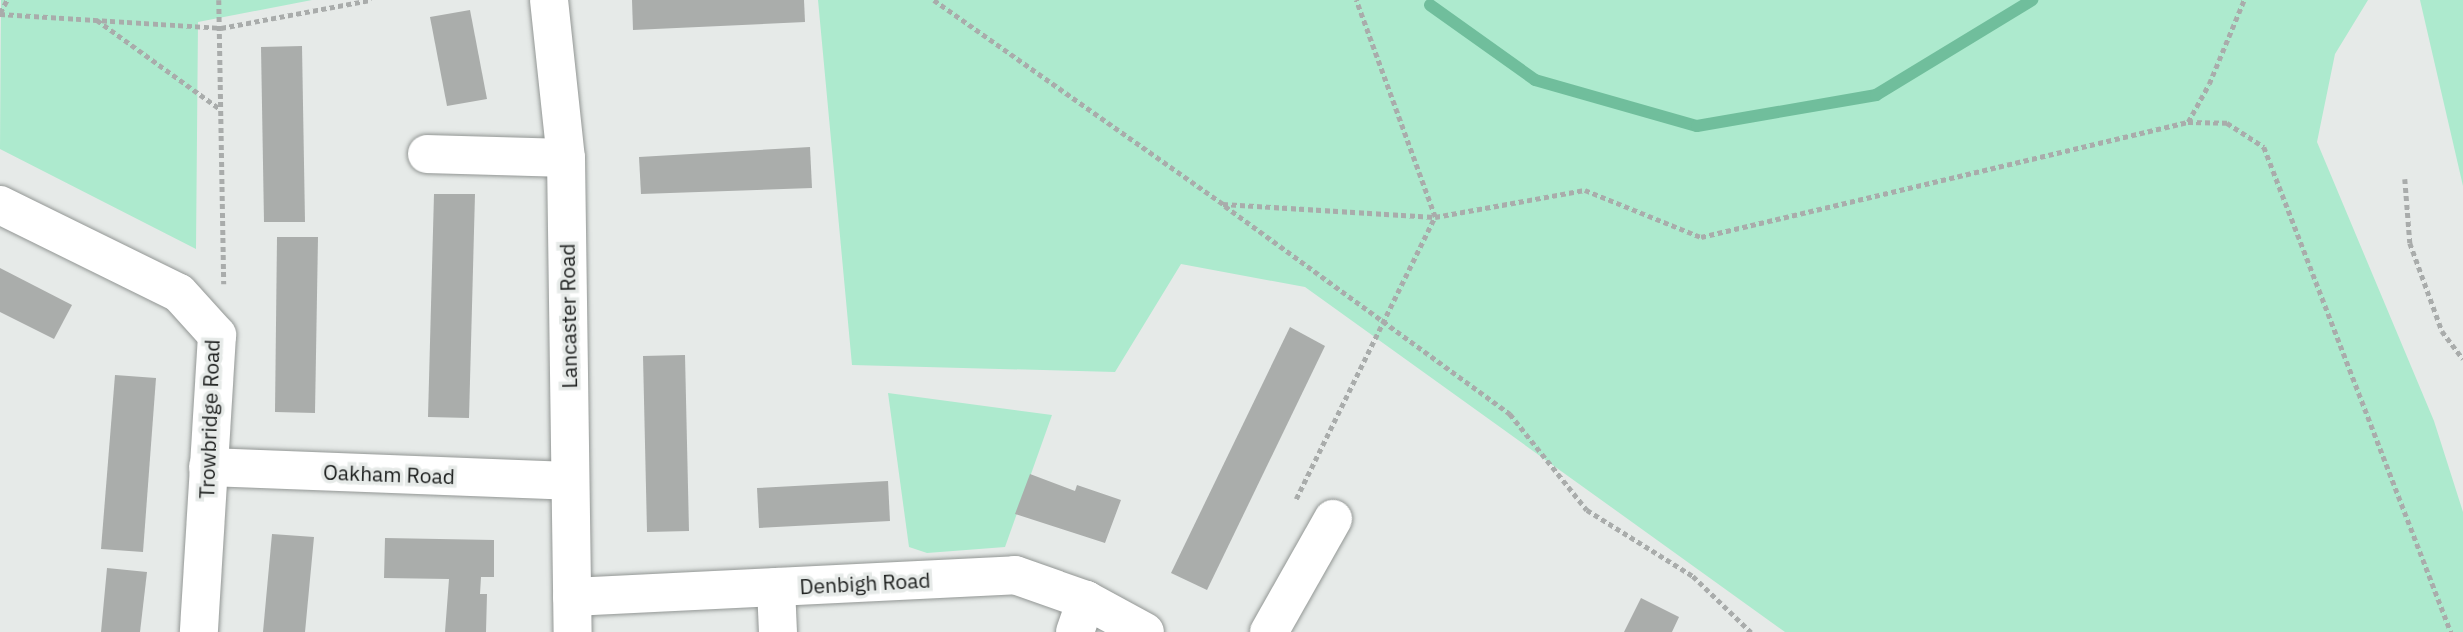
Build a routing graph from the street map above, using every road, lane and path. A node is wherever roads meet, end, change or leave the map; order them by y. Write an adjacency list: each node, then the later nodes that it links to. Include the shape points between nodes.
1 (7, 0): 8 (path)
2 (219, 0): 10 (path)
3 (371, 0): 10 (path)
4 (550, 0): 14 (street, Lancaster Road)
5 (934, 0): 16 (path)
6 (1356, 0): 18 (path)
7 (2244, 0): 12 (path)
8 (0, 13): 9 (path)
9 (97, 20): 10 (path); 11 (path)
10 (221, 28): 11 (path)
11 (221, 110): 19 (path)
12 (2188, 122): 18 (path, via 1701,237 1585,190); 34 (path, via 2227,123 2264,147)
13 (427, 154): 14 (street)
14 (566, 158): 23 (street, Lancaster Road)
15 (2405, 179): 21 (path, via 2410,243 2442,331)
16 (1223, 204): 18 (path); 20 (path)
17 (0, 205): 22 (street, Trowbridge Road, via 179,293 217,335)
18 (1435, 216): 20 (path)
19 (224, 289)
20 (1383, 319): 24 (path); 33 (path, via 1510,414 1587,510 1693,576)
21 (2463, 359)
22 (208, 467): 23 (street, Oakham Road); 29 (street, Trowbridge Road)
23 (570, 481): 27 (street, Lancaster Road)
24 (1296, 499)
25 (1333, 519): 32 (street)
26 (776, 587): 27 (street, Denbigh Road); 28 (street, Denbigh Road, via 1014,575); 30 (street)
27 (573, 615)
28 (1080, 616): 31 (street, Denbigh Road)
29 (199, 632)
30 (778, 632)
31 (1145, 632)
32 (1269, 632)
33 (1751, 632)
34 (2451, 632)

